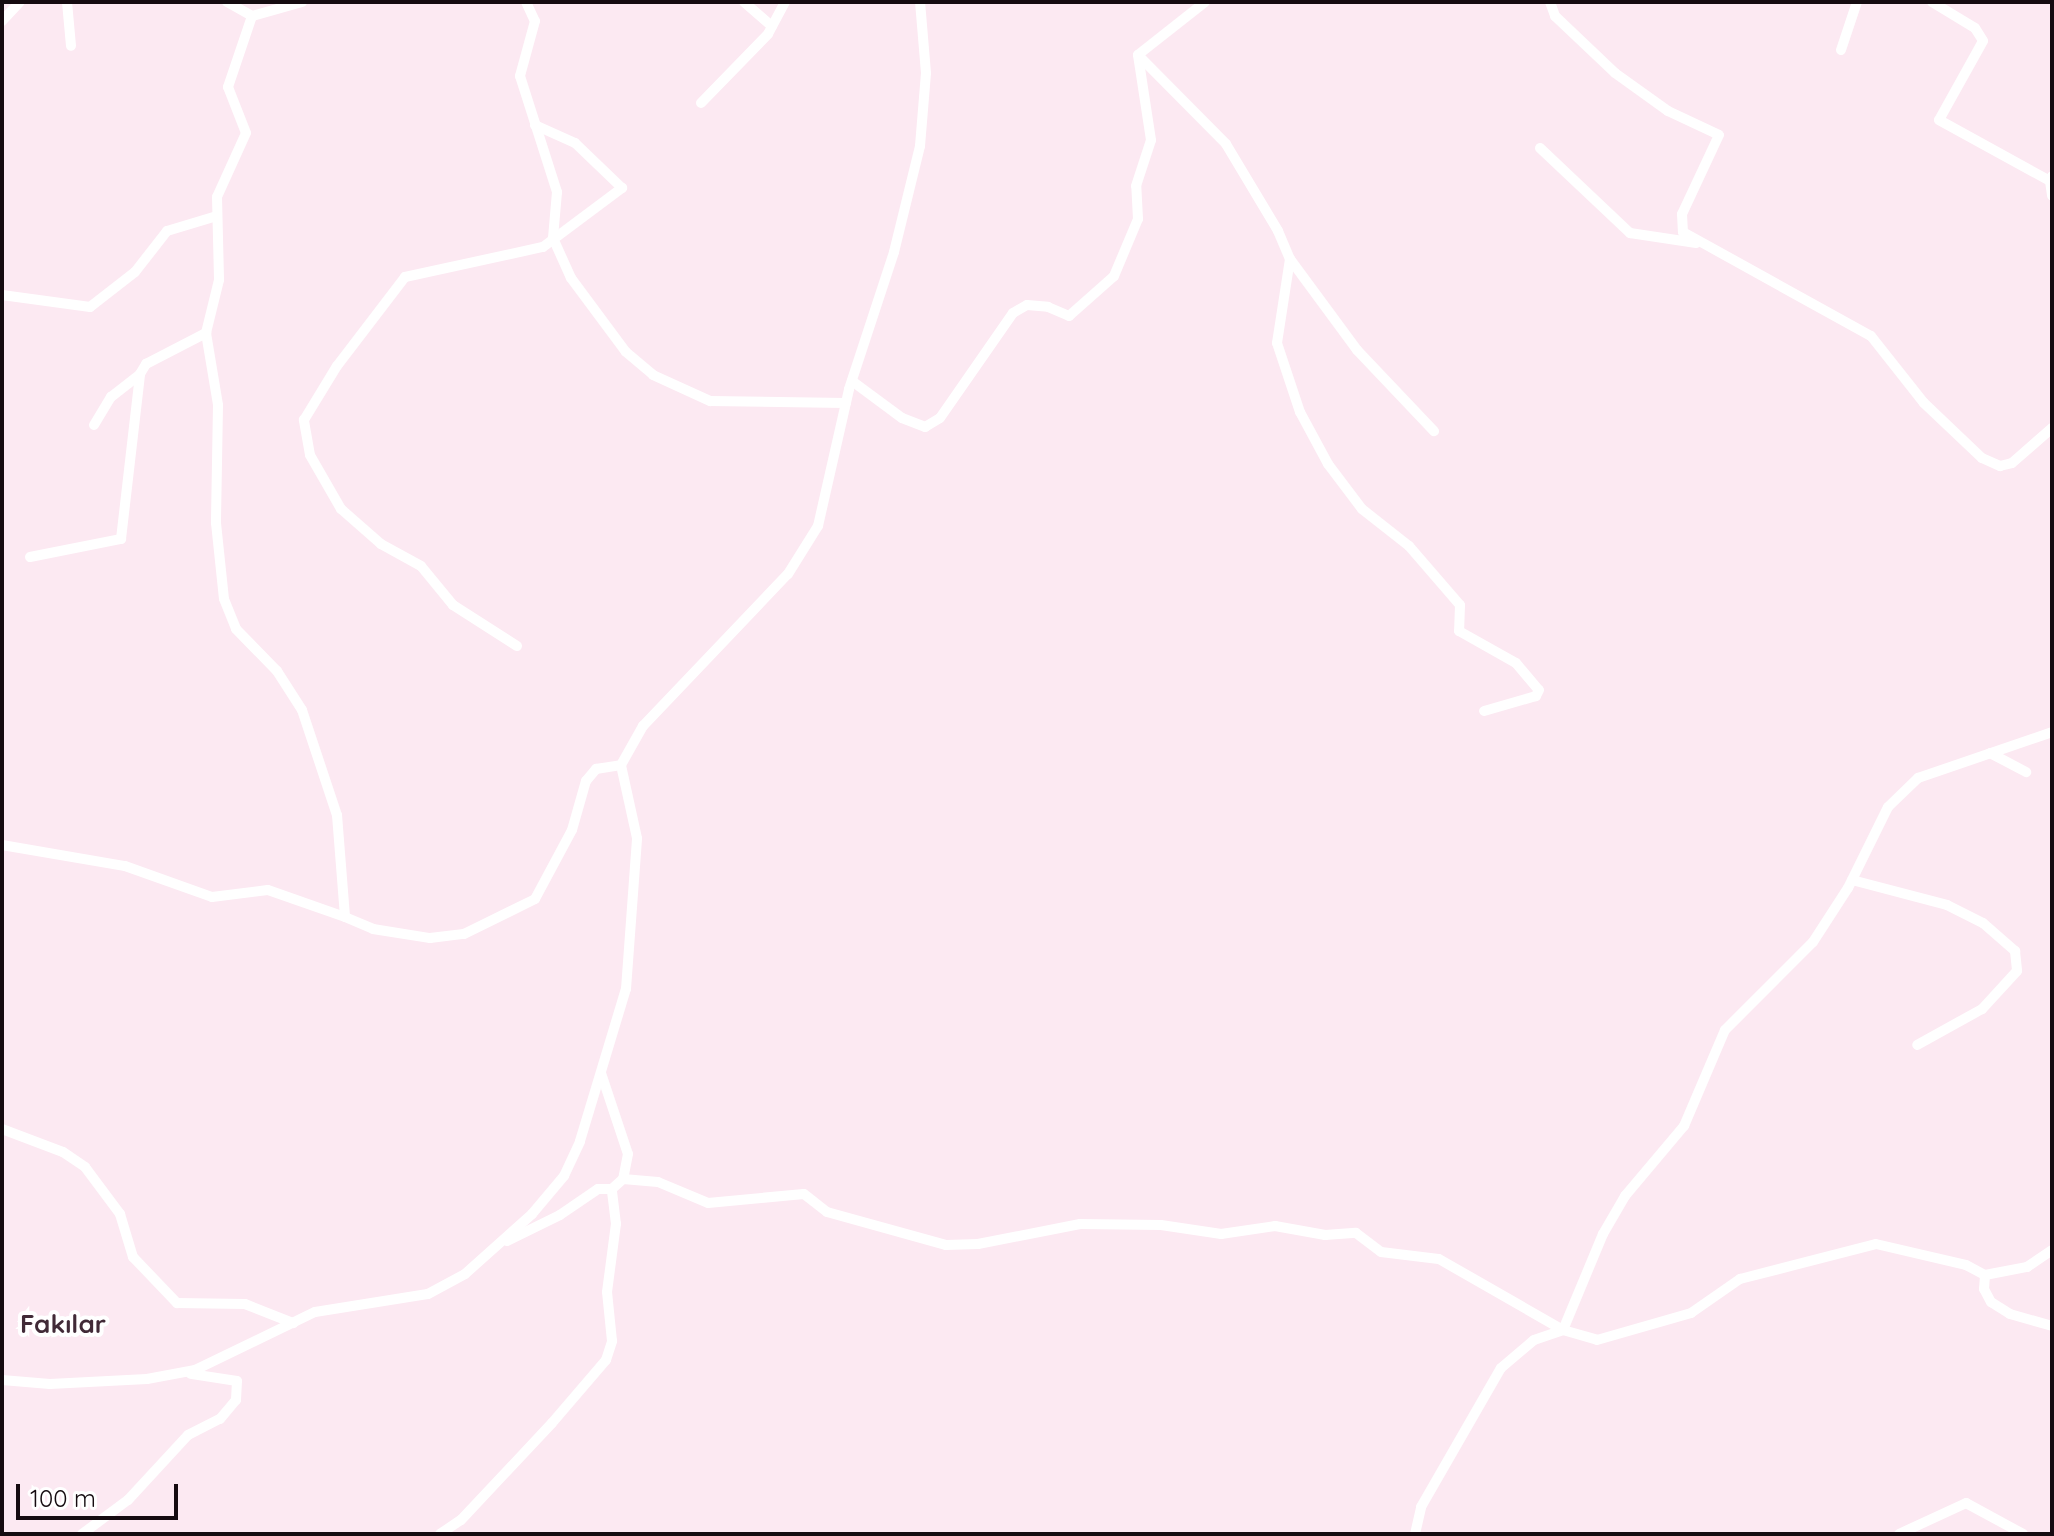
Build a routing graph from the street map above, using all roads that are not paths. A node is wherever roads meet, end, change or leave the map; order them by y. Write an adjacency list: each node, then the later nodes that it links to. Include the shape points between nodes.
1 (20, 2): 14 (street)
2 (67, 2): 16 (street)
3 (227, 2): 13 (street)
4 (302, 2): 13 (street)
5 (526, 2): 20 (street, via 535,21 520,76)
6 (744, 2): 15 (street)
7 (785, 2): 15 (street)
8 (920, 2): 31 (street, via 926,73 920,146 894,252)
9 (1205, 2): 18 (street)
10 (1550, 2): 26 (street, via 1555,16 1615,73 1668,111 1719,135 1679,228)
11 (1857, 2): 17 (street)
12 (1932, 2): 22 (street, via 1975,28 1983,41 1939,120)
13 (252, 16): 24 (street, via 228,87 246,133 224,176)
14 (2, 21)
15 (772, 26): 19 (street)
16 (71, 46)
17 (1841, 50)
18 (1138, 55): 27 (street, via 1226,144); 31 (street, via 1151,140 1136,186 1138,219 1114,276 1069,316 1027,305 1013,313 940,418 925,427 902,418)
19 (701, 103)
20 (535, 125): 25 (street, via 557,192); 25 (street, via 575,143 622,188)
21 (1540, 148): 26 (street, via 1630,233)
22 (2051, 178): 23 (street)
23 (2052, 196)
24 (217, 216): 28 (street, via 167,231 135,272 90,307); 29 (street, via 219,280)
25 (553, 238): 32 (street, via 571,278 626,352 653,375 710,401); 37 (street, via 543,247 405,277 337,366 304,420 310,455 341,509 381,544 421,566 453,605)
26 (1703, 244): 34 (street, via 1871,336 1924,403 1982,458 2000,466 2012,463)
27 (1290, 259): 35 (street, via 1357,350); 38 (street, via 1277,343 1300,412 1328,464 1362,509 1409,546 1460,605 1459,631 1516,663 1539,690 1536,696)
28 (2, 295)
29 (206, 333): 30 (street, via 146,364); 45 (street, via 218,405 216,523 224,599 236,629 277,671 302,710 340,826)
30 (140, 374): 33 (street, via 111,397); 36 (street, via 121,539)
31 (852, 381): 32 (street)
32 (846, 403): 41 (street, via 818,526 788,574 643,726)
33 (94, 425)
34 (2052, 428)
35 (1434, 431)
36 (30, 557)
37 (517, 646)
38 (1484, 711)
39 (2052, 732): 40 (street)
40 (1990, 753): 42 (street); 44 (street, via 1918,778 1888,807)
41 (621, 765): 45 (street, via 596,769 586,781 572,830 535,899 464,934 430,938 373,929); 47 (street, via 637,838 626,989)
42 (2026, 772)
43 (2, 845): 45 (street, via 125,866 212,897 268,890)
44 (1852, 880): 46 (street, via 1947,905 1983,923 2015,951 2017,971 1982,1009); 56 (street, via 1813,942 1725,1030 1684,1126 1625,1196 1603,1234)
45 (345, 917)
46 (1917, 1045)
47 (601, 1072): 49 (street, via 628,1154); 51 (street, via 564,1176)
48 (2, 1129): 54 (street, via 63,1152 85,1167 120,1214 133,1257 177,1303 245,1304)
49 (623, 1179): 50 (street); 56 (street, via 658,1182 708,1203 804,1194 827,1212 946,1245 1080,1224 1161,1225 1221,1234 1275,1226 1325,1235 1356,1233 1381,1252 1439,1259)
50 (612, 1189): 51 (street, via 598,1189 560,1215); 60 (street, via 616,1206 607,1292 612,1341 606,1360 461,1520)
51 (495, 1247): 54 (street, via 465,1274 428,1294 315,1312)
52 (2052, 1250): 53 (street, via 2027,1267)
53 (1985, 1275): 55 (street, via 1991,1302 2010,1314); 56 (street, via 1966,1265 1876,1244 1740,1279 1691,1313 1597,1340)
54 (293, 1323): 57 (street)
55 (2052, 1326)
56 (1563, 1330): 61 (street, via 1534,1340 1501,1368 1421,1507)
57 (180, 1373): 58 (street, via 50,1384); 59 (street, via 237,1381 236,1400 220,1419 188,1435 128,1500)
58 (2, 1380)
59 (82, 1534)
60 (440, 1534)
61 (1415, 1534)
62 (1899, 1534): 63 (street, via 1966,1503)
63 (2023, 1534)

